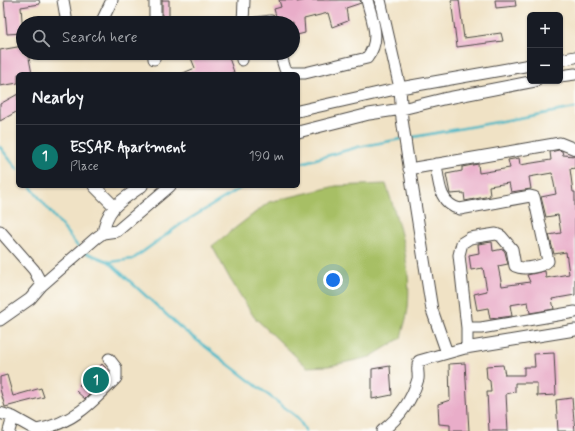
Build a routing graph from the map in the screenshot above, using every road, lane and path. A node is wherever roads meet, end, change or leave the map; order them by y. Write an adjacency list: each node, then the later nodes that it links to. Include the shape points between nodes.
1 (63, 0): 7 (street)
2 (112, 0): 8 (street)
3 (155, 0): 9 (street)
4 (244, 0): 10 (street)
5 (367, 0): 16 (street, via 376,38 374,49 367,58)
6 (380, 0): 20 (street)
7 (66, 16)
8 (104, 16)
9 (155, 16)
10 (243, 16)
11 (575, 57): 12 (street)
12 (563, 59)
13 (282, 60): 15 (street)
14 (527, 66): 20 (street)
15 (289, 72)
16 (300, 73)
17 (575, 74): 18 (street)
18 (563, 76)
19 (527, 83): 22 (street, via 443,99)
20 (400, 88): 21 (street); 22 (street)
21 (300, 111)
22 (402, 114): 23 (street, via 369,114); 26 (street)
23 (300, 131)
24 (575, 149): 25 (street, via 560,143)
25 (436, 164): 26 (street); 36 (street, via 442,195 453,207 460,209 534,197 548,261 520,268 515,266 512,249 496,234 470,238 462,243 458,255)
26 (409, 169): 39 (street, via 432,310)
27 (96, 188): 30 (street)
28 (139, 188): 30 (street)
29 (168, 188): 32 (street, via 117,231)
30 (114, 206): 32 (street)
31 (0, 231): 33 (street, via 34,270)
32 (100, 236): 33 (street)
33 (42, 285): 35 (street, via 30,299)
34 (575, 312): 36 (street, via 481,328)
35 (0, 320)
36 (467, 328): 38 (street)
37 (575, 330): 38 (street)
38 (467, 348): 39 (street)
39 (447, 353): 45 (street, via 419,361 416,368 418,378 404,410)
40 (109, 359): 44 (street, via 116,368 116,378 95,401 68,420)
41 (0, 413): 42 (street)
42 (13, 418): 43 (street); 44 (street)
43 (9, 431)
44 (37, 431)
45 (382, 431)

